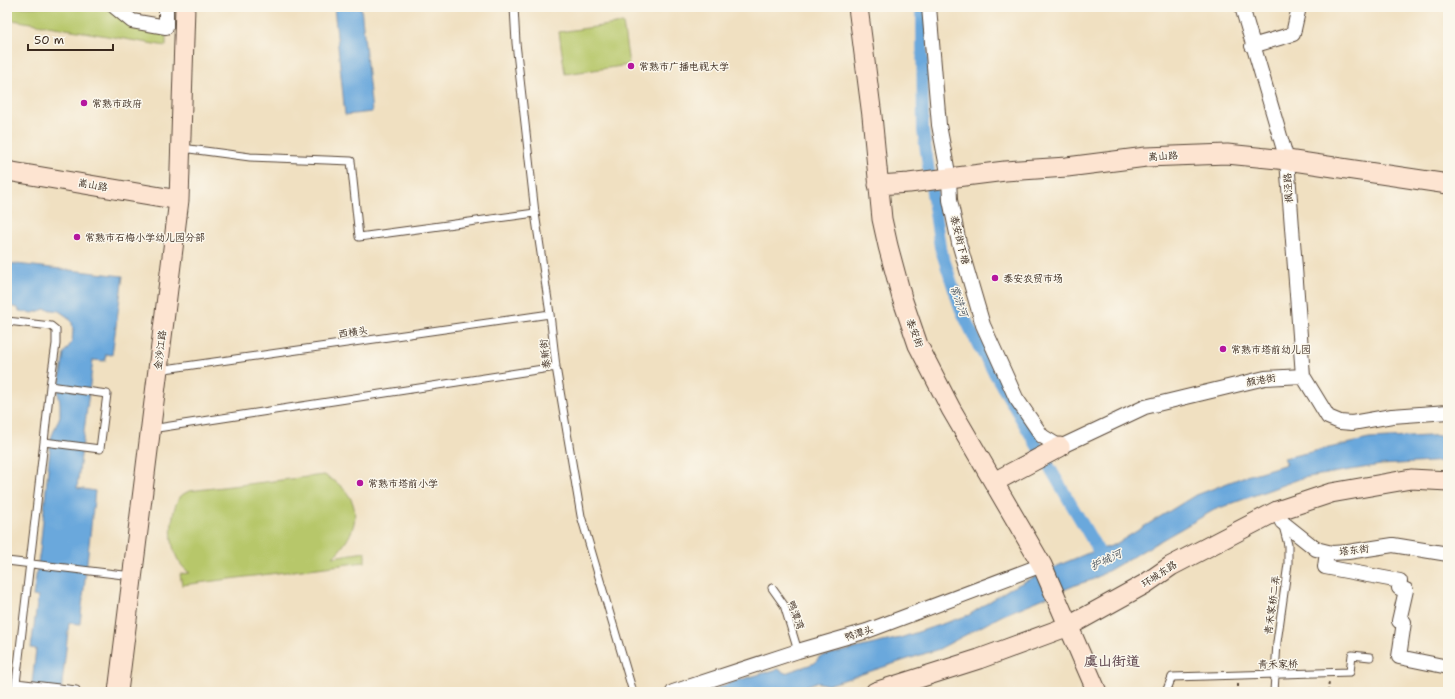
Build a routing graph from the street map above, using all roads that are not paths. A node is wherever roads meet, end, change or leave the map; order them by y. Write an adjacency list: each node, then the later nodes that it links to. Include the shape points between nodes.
1 (115, 7): 2 (street, via 132,21 166,27)
2 (166, 7)
3 (186, 7): 10 (street, 金沙江路)
4 (514, 7): 17 (lane, 泰新街)
5 (858, 7): 15 (street, 泰安街)
6 (928, 7): 13 (street, 泰安街下塘, via 939,125)
7 (1242, 7): 9 (street, 枫泾路)
8 (1299, 7): 9 (street, via 1293,34)
9 (1252, 46): 11 (street, 枫泾路)
10 (180, 147): 16 (street, 金沙江路); 17 (lane, via 250,156 351,161 359,237)
11 (1287, 160): 13 (street, 嵩山路, via 1227,154 1146,157); 14 (street, 嵩山路); 22 (street, 枫泾路)
12 (7, 171): 16 (street, 嵩山路)
13 (949, 178): 15 (street, 嵩山路); 27 (street, 泰安街下塘, via 950,200 983,325 1016,398 1042,436)
14 (1448, 184)
15 (878, 185): 29 (street, 泰安街, via 888,246 918,345 951,409)
16 (179, 200): 21 (street, 金沙江路)
17 (535, 213): 18 (lane, 泰新街)
18 (550, 314): 20 (lane, 泰新街); 21 (lane, 西横头)
19 (7, 321): 23 (lane, via 51,326 56,330)
20 (556, 367): 25 (lane); 48 (lane, 泰新街, via 581,516)
21 (158, 370): 25 (street, 金沙江路)
22 (1303, 376): 24 (street, via 1328,417 1340,422 1352,423 1392,416); 27 (street, 颜港街, via 1265,378 1145,407)
23 (50, 386): 26 (lane); 26 (lane, via 107,394 100,450)
24 (1448, 412)
25 (151, 429): 37 (street, 金沙江路)
26 (44, 442): 35 (lane)
27 (1060, 447): 29 (street)
28 (1448, 481): 31 (street, 环城东路, via 1411,479 1331,493)
29 (994, 482): 36 (street, 泰安街)
30 (1448, 489): 31 (street, 环城东路, via 1416,487 1335,501)
31 (1280, 516): 32 (street, 塔东街, via 1316,549); 39 (street, 环城东路, via 1089,628); 43 (lane, 青禾家桥二弄, via 1288,545 1288,564)
32 (1326, 552): 33 (street, 塔东街, via 1348,552 1393,545); 42 (street, via 1325,567 1400,581 1399,588 1406,590 1399,621 1404,622 1399,657)
33 (1448, 554)
34 (7, 561): 35 (lane)
35 (29, 564): 37 (lane); 44 (lane)
36 (1042, 565): 39 (street, 泰安街); 40 (street, 鸭潭头, via 867,631)
37 (132, 576): 47 (street, 金沙江路)
38 (772, 588): 40 (lane, 鸭潭湾, via 784,605)
39 (1071, 630): 50 (street, 环城东路); 51 (street, 环城东路, via 998,663); 52 (street, 泰安街)
40 (798, 651): 49 (street, 鸭潭头)
41 (1370, 657): 43 (lane, 青禾家桥, via 1352,655 1350,672)
42 (1448, 667)
43 (1274, 674): 53 (lane, 青禾家桥, via 1172,676); 54 (lane, 青禾家桥二弄)
44 (16, 683): 45 (lane); 46 (lane)
45 (15, 692)
46 (76, 692)
47 (118, 692)
48 (633, 692)
49 (672, 692)
50 (876, 692)
51 (907, 692)
52 (1097, 692)
53 (1166, 692)
54 (1274, 692)

